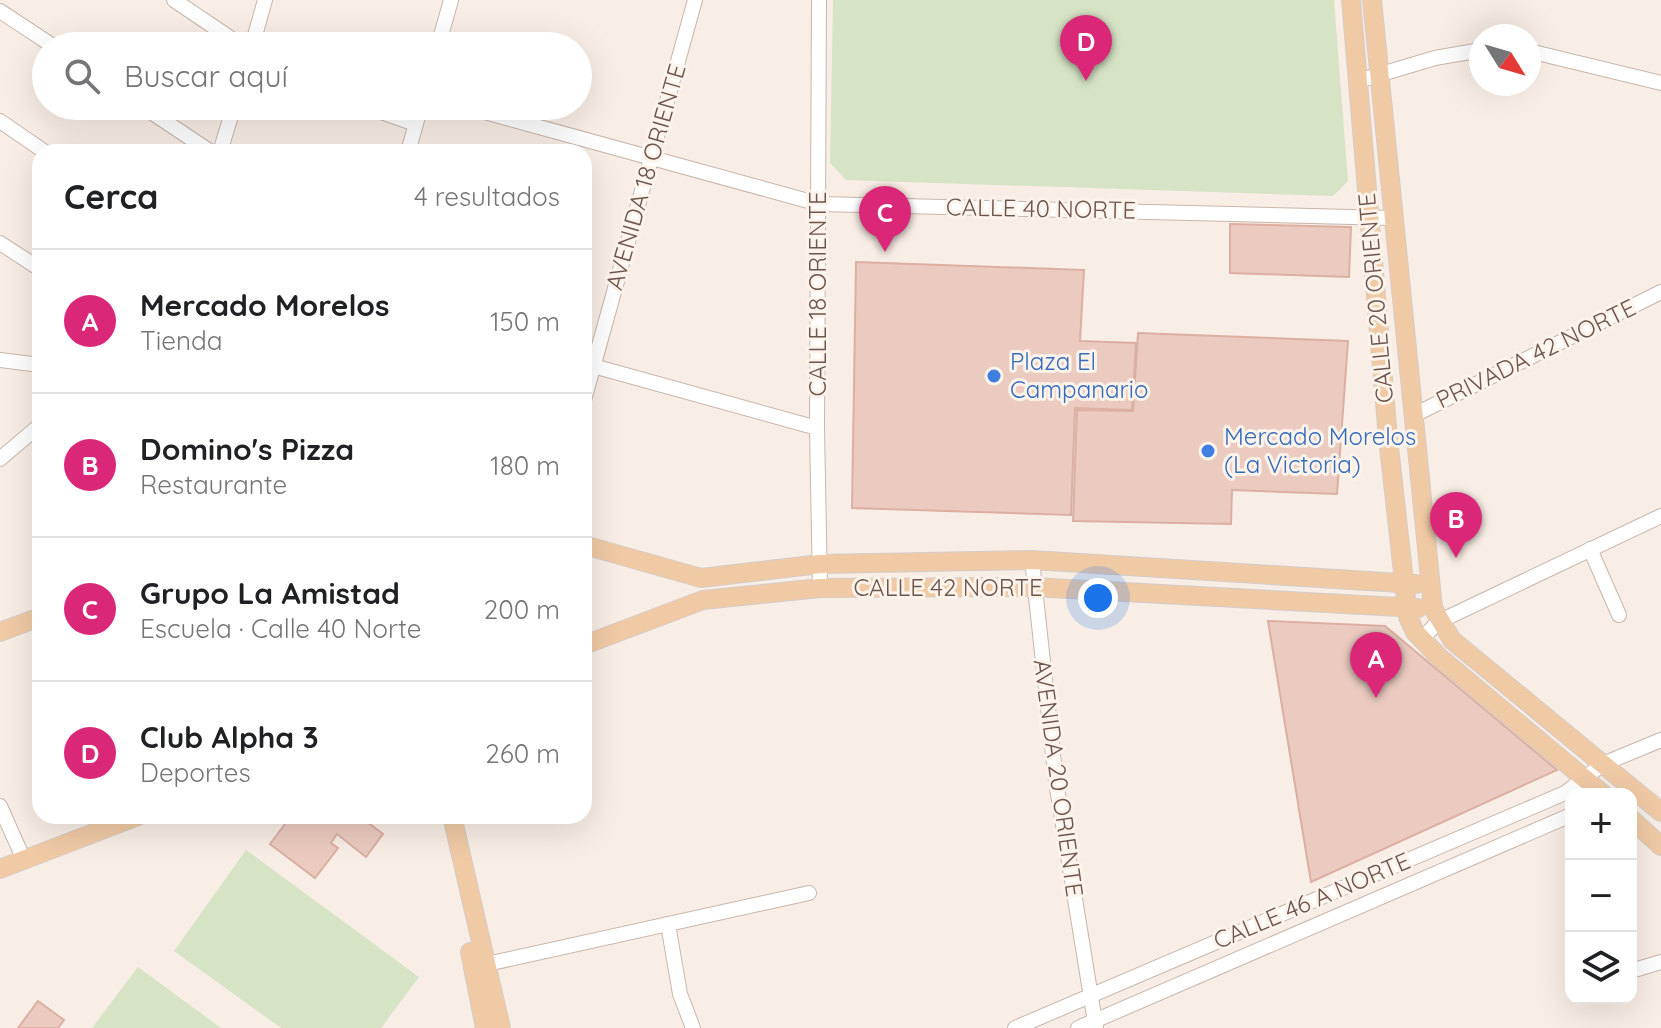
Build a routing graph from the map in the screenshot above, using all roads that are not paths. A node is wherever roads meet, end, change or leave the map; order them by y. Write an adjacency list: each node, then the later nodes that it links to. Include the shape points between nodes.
1 (6, 0): 9 (street)
2 (174, 0): 11 (street)
3 (265, 0): 12 (street)
4 (451, 0): 13 (street)
5 (695, 0): 30 (street, AVENIDA 18 ORIENTE)
6 (819, 0): 31 (street, CALLE 18 ORIENTE)
7 (1351, 0): 17 (main road, CALLE 20 ORIENTE)
8 (1372, 0): 16 (main road, CALLE 20 ORIENTE)
9 (0, 10): 10 (street)
10 (32, 32)
11 (221, 32)
12 (256, 32)
13 (442, 32)
14 (1469, 53): 16 (street)
15 (1541, 54): 18 (street)
16 (1378, 75): 17 (street); 33 (main road, CALLE 20 ORIENTE)
17 (1358, 81): 32 (main road, CALLE 20 ORIENTE)
18 (1661, 83)
19 (163, 120): 27 (street)
20 (230, 120): 28 (street)
21 (404, 120): 25 (street)
22 (416, 120): 25 (street)
23 (513, 120): 30 (street, CALLE 40 NORTE)
24 (0, 121): 26 (street)
25 (415, 124): 29 (street)
26 (33, 144)
27 (199, 144)
28 (222, 144)
29 (410, 144)
30 (651, 159): 31 (street, CALLE 40 NORTE); 37 (street, AVENIDA 18 ORIENTE)
31 (819, 204): 32 (street, CALLE 40 NORTE); 42 (street, CALLE 18 ORIENTE)
32 (1370, 218): 33 (street, CALLE 40 NORTE); 51 (main road, CALLE 20 ORIENTE)
33 (1392, 218): 41 (main road, CALLE 20 ORIENTE)
34 (0, 243): 35 (street)
35 (32, 264)
36 (1661, 292): 41 (street, PRIVADA 42 NORTE)
37 (592, 355)
38 (0, 360): 39 (street)
39 (32, 364)
40 (592, 366): 42 (street)
41 (1412, 416): 52 (main road, CALLE 20 ORIENTE)
42 (817, 428): 49 (street, CALLE 18 ORIENTE)
43 (32, 432): 44 (street)
44 (0, 459)
45 (1661, 516): 47 (street)
46 (592, 547): 50 (main road)
47 (1590, 549): 57 (street); 58 (street)
48 (1032, 560): 49 (main road, CALLE 42 NORTE); 51 (main road, CALLE 42 NORTE); 53 (street, AVENIDA 20 ORIENTE)
49 (820, 564): 50 (main road, CALLE 42 NORTE); 54 (street, CALLE 18 ORIENTE)
50 (701, 578): 55 (main road)
51 (1405, 584): 52 (main road, CALLE 42 NORTE); 56 (main road, CALLE 20 ORIENTE)
52 (1431, 584): 57 (main road, CALLE 20 ORIENTE)
53 (1033, 587): 54 (main road, CALLE 42 NORTE); 56 (main road, CALLE 42 NORTE); 87 (street, AVENIDA 20 ORIENTE, via 1056,782)
54 (820, 588): 55 (main road, CALLE 42 NORTE)
55 (703, 600): 62 (main road, CALLE 42 NORTE)
56 (1407, 608): 57 (main road, CALLE 42 NORTE); 61 (main road, CALLE 20 ORIENTE)
57 (1436, 615): 61 (street); 64 (main road, via 1452,640)
58 (1619, 615)
59 (32, 620): 60 (main road)
60 (0, 632)
61 (1421, 640): 65 (main road)
62 (592, 642)
63 (1661, 740): 64 (street)
64 (1609, 769): 65 (street, CALLE 46 A NORTE); 67 (street); 69 (main road)
65 (1585, 779): 66 (main road); 76 (street, CALLE 46 A NORTE, via 1565,793)
66 (1595, 788)
67 (1604, 788)
68 (0, 806): 77 (street)
69 (1661, 812)
70 (1565, 818): 79 (street, CALLE 46 A NORTE)
71 (117, 824): 77 (main road)
72 (444, 824): 85 (main road)
73 (453, 824): 85 (main road)
74 (1637, 824): 75 (main road)
75 (1661, 846)
76 (1421, 855): 79 (street); 82 (street, CALLE 46 A NORTE)
77 (24, 860): 78 (main road)
78 (0, 869)
79 (1429, 877): 83 (street, CALLE 46 A NORTE)
80 (809, 893): 81 (street)
81 (668, 924): 85 (street); 91 (street, via 680,994)
82 (1235, 934): 83 (street); 87 (street, CALLE 46 A NORTE)
83 (1243, 957): 88 (street, CALLE 46 A NORTE)
84 (1661, 962): 86 (street)
85 (479, 966): 89 (main road); 90 (main road)
86 (1637, 969)
87 (1090, 996): 88 (street, AVENIDA 20 ORIENTE); 92 (street, CALLE 46 A NORTE)
88 (1095, 1024): 93 (street, CALLE 46 A NORTE)
89 (485, 1028)
90 (501, 1028)
91 (693, 1028)
92 (1015, 1028)
93 (1078, 1028)

